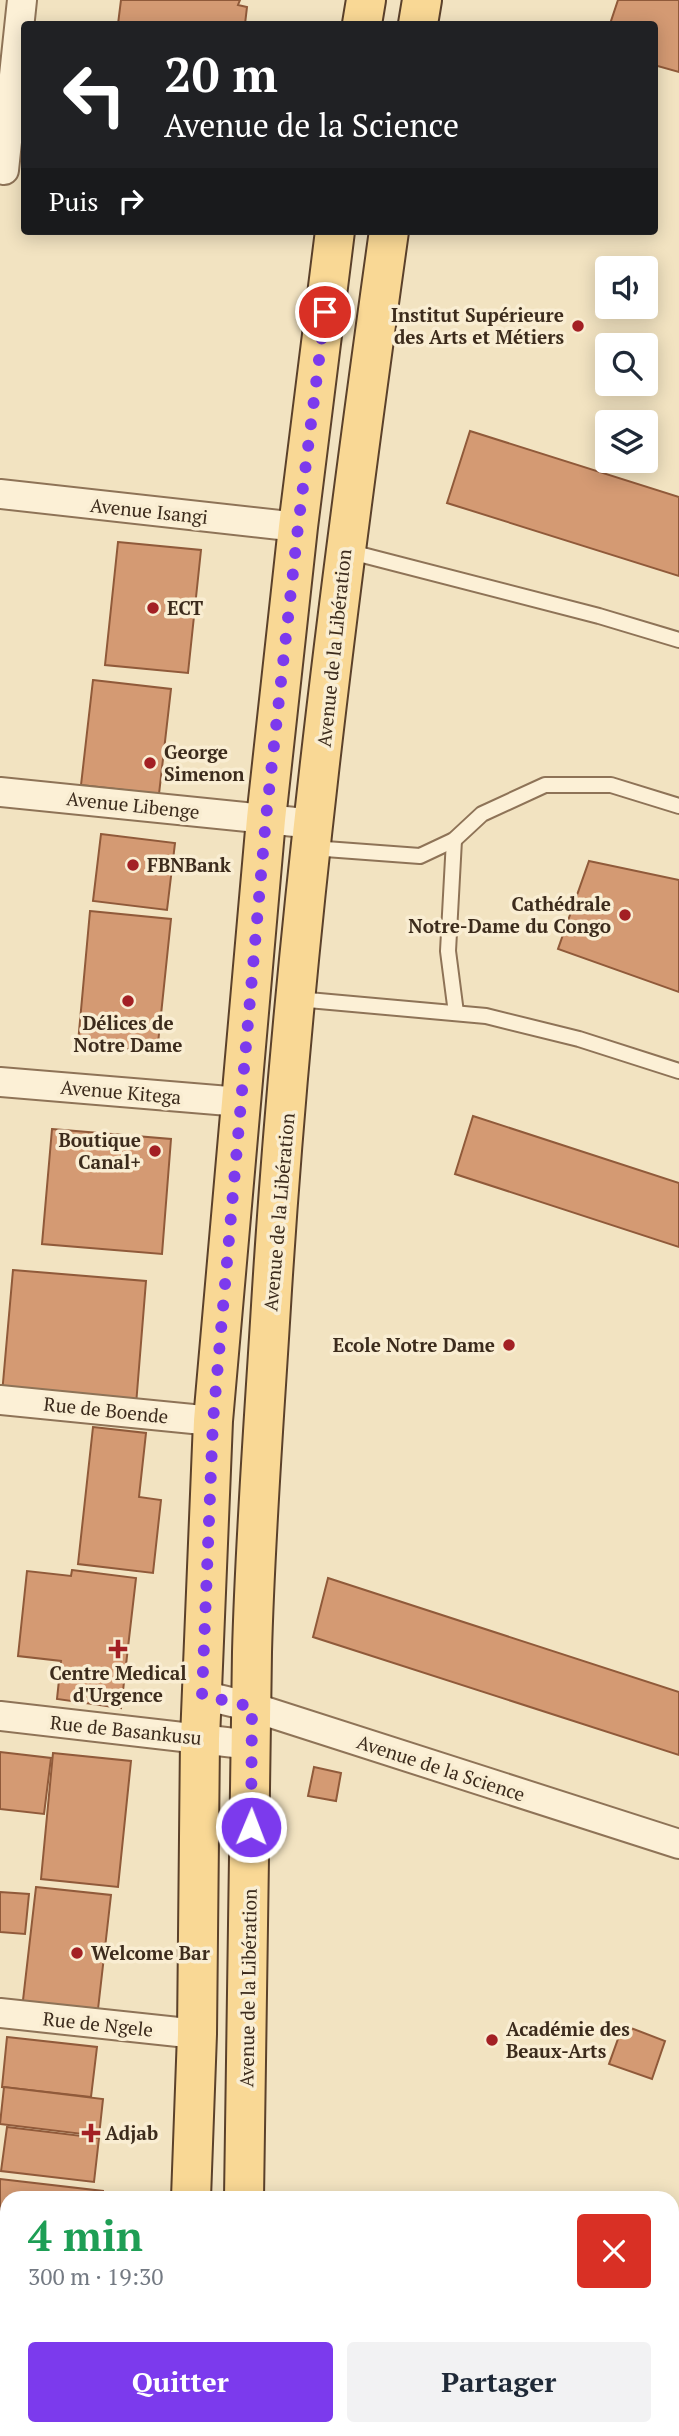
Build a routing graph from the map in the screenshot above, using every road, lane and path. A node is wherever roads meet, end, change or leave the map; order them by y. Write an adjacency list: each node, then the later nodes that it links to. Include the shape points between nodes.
1 (22, 0): 6 (street)
2 (366, 0): 4 (main road)
3 (422, 0): 5 (main road)
4 (362, 21)
5 (418, 21)
6 (9, 170)
7 (334, 235): 10 (main road)
8 (387, 235): 11 (main road, Avenue de la Libération)
9 (0, 494): 10 (street, Avenue Isangi)
10 (298, 527): 15 (main road)
11 (345, 551): 12 (lane); 16 (main road, Avenue de la Libération)
12 (679, 640)
13 (0, 792): 15 (street, Avenue Libenge)
14 (679, 806): 17 (lane, via 611,785 545,785 482,814)
15 (266, 818): 16 (street, Avenue Libenge); 22 (main road)
16 (313, 836): 17 (lane, via 420,856); 18 (main road, Avenue de la Libération)
17 (454, 840): 19 (lane, via 448,951)
18 (296, 999): 19 (lane); 26 (main road, Avenue de la Libération, via 271,1301)
19 (456, 1013): 20 (lane, via 579,1039)
20 (679, 1071)
21 (0, 1082): 22 (street, Avenue Kitega)
22 (241, 1102): 24 (main road)
23 (0, 1400): 24 (street, Rue de Boende)
24 (213, 1421): 25 (main road)
25 (202, 1695): 26 (street, Avenue de la Science); 28 (main road)
26 (252, 1707): 29 (main road, Avenue de la Libération); 30 (street, Avenue de la Science)
27 (0, 1716): 28 (street, Rue de Basankusu)
28 (200, 1739): 29 (street, Rue de Basankusu); 32 (main road)
29 (252, 1745): 34 (main road, Avenue de la Libération)
30 (679, 1844)
31 (0, 2013): 32 (street, Rue de Ngele)
32 (197, 2034): 33 (main road)
33 (191, 2191)
34 (244, 2191)

